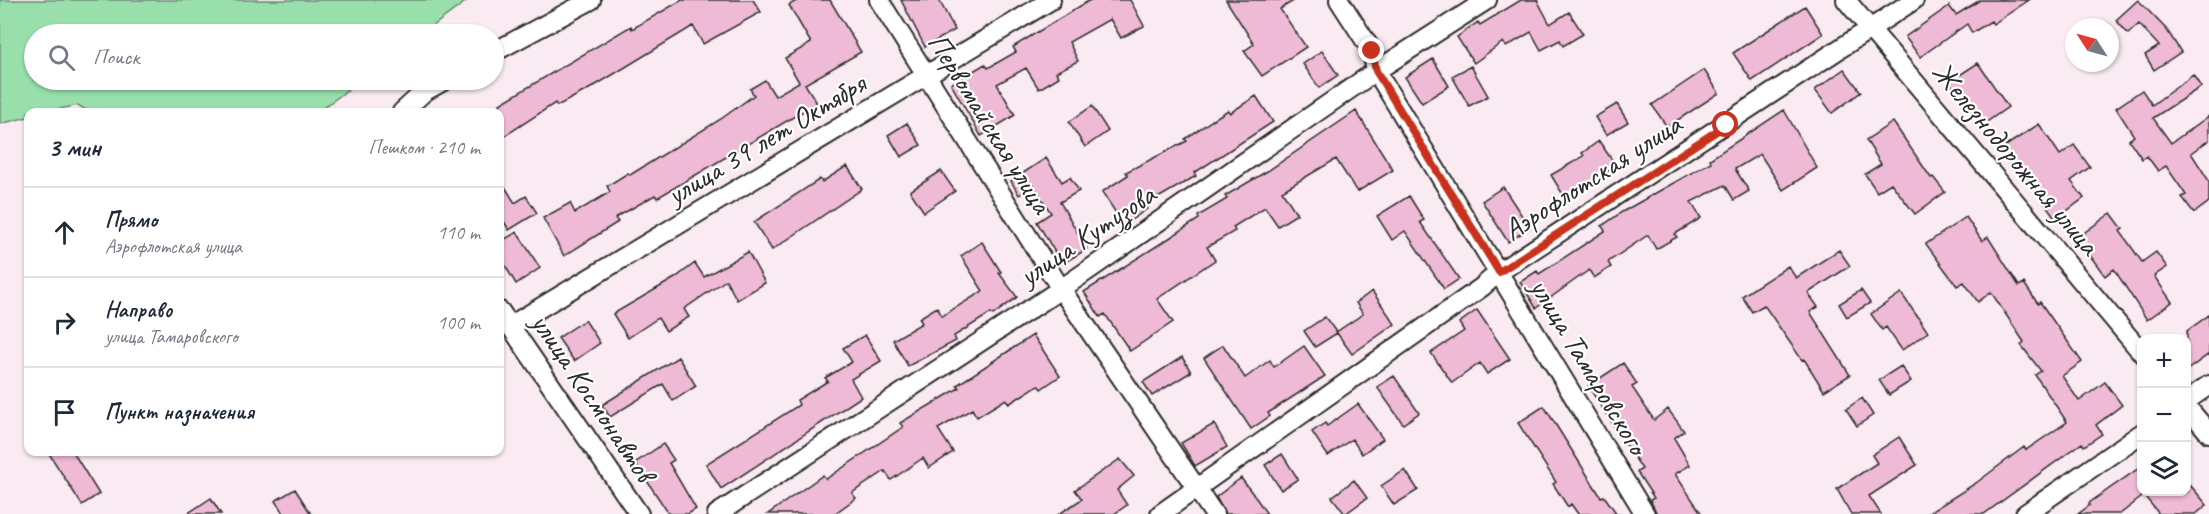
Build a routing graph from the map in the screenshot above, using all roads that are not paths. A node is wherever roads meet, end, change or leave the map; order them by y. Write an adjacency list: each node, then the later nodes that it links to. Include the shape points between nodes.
1 (591, 0): 9 (street)
2 (879, 0): 11 (street, Первомайская улица)
3 (1051, 0): 11 (street, улица 39 лет Октября)
4 (1339, 0): 10 (street, улица Тамаровского, via 1372,51)
5 (1487, 0): 10 (street, улица Кутузова)
6 (1846, 0): 8 (street, Железнодорожная улица)
7 (1914, 0): 8 (street, Аэрофлотская улица)
8 (1871, 29): 14 (street, Аэрофлотская улица); 17 (street, Железнодорожная улица)
9 (504, 47)
10 (1376, 71): 14 (street, улица Тамаровского); 15 (street, улица Кутузова)
11 (927, 76): 15 (street, Первомайская улица); 16 (street, улица 39 лет Октября)
12 (427, 90): 13 (street)
13 (406, 108)
14 (1499, 272): 23 (street, Аэрофлотская улица); 28 (street, улица Тамаровского)
15 (1061, 289): 23 (street, Первомайская улица); 25 (street, улица Кутузова)
16 (505, 319): 24 (street, улица Космонавтов)
17 (2137, 347)
18 (2209, 386): 19 (street)
19 (2191, 398)
20 (2191, 411): 21 (street)
21 (2209, 433)
22 (2137, 436): 29 (street)
23 (1197, 490): 26 (street, Аэрофлотская улица); 27 (street, Первомайская улица)
24 (639, 514)
25 (717, 514)
26 (1160, 514)
27 (1214, 514)
28 (1645, 514)
29 (2025, 514)

